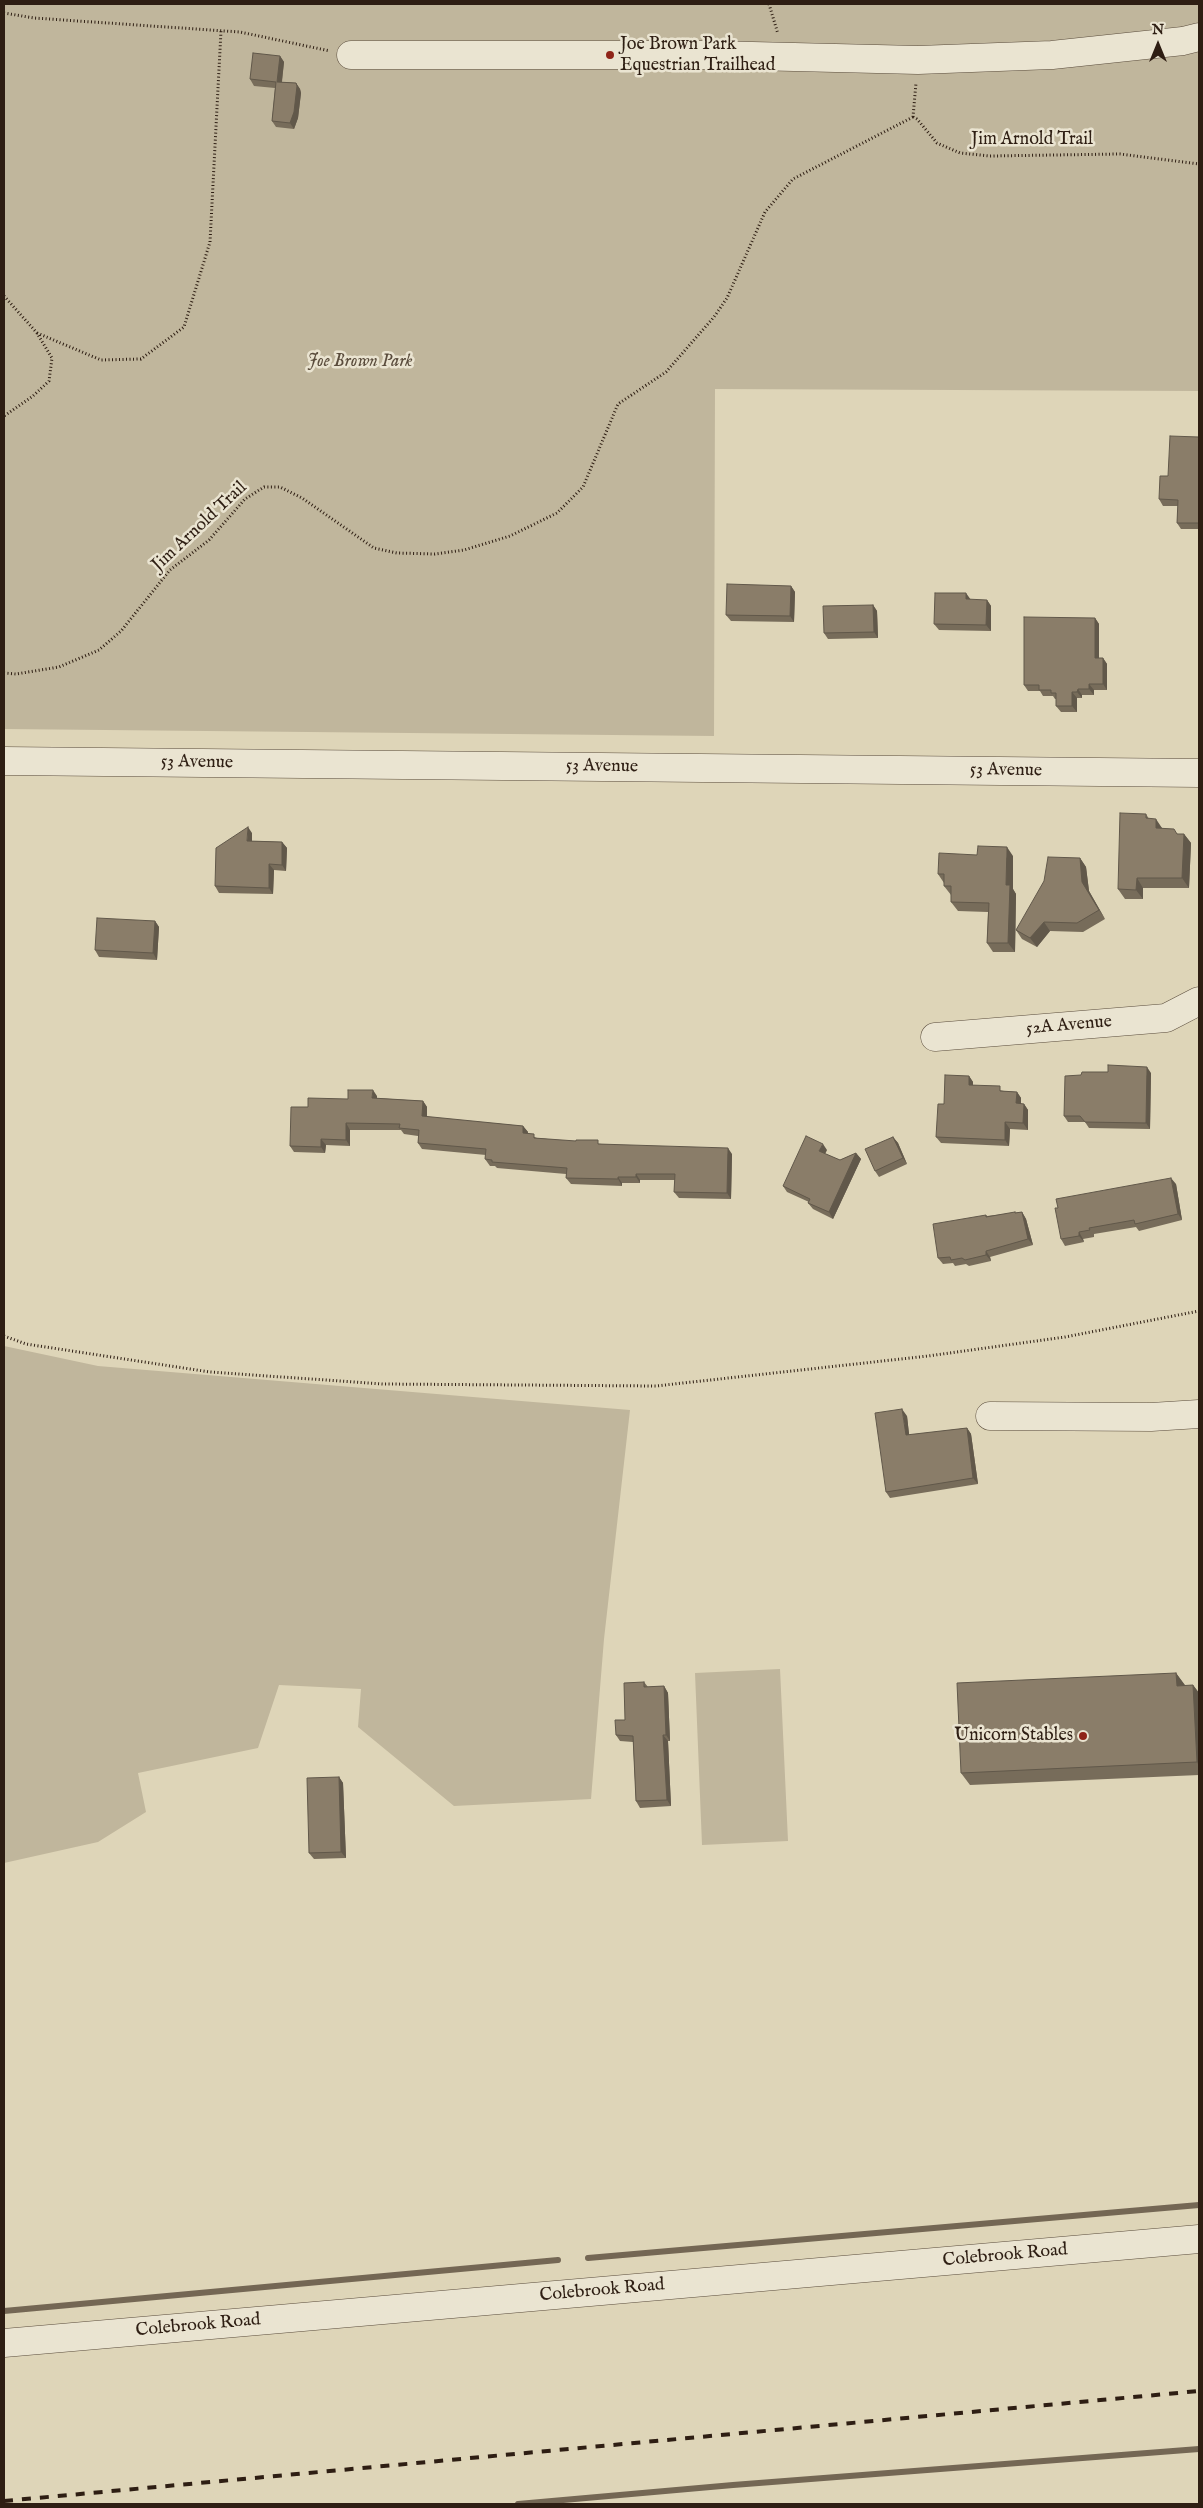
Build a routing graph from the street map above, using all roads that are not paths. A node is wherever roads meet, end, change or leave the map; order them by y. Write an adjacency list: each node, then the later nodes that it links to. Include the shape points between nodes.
1 (1199, 37): 2 (street, via 1052,55 918,60 711,55)
2 (351, 56)
3 (4, 760): 4 (street, 53 Avenue)
4 (1199, 773)
5 (1199, 1001): 6 (street, 52A Avenue, via 1166,1018)
6 (935, 1037)
7 (1199, 1414): 8 (street, via 1151,1417)
8 (990, 1416)
9 (1199, 2239): 10 (street, Colebrook Road)
10 (4, 2343)

